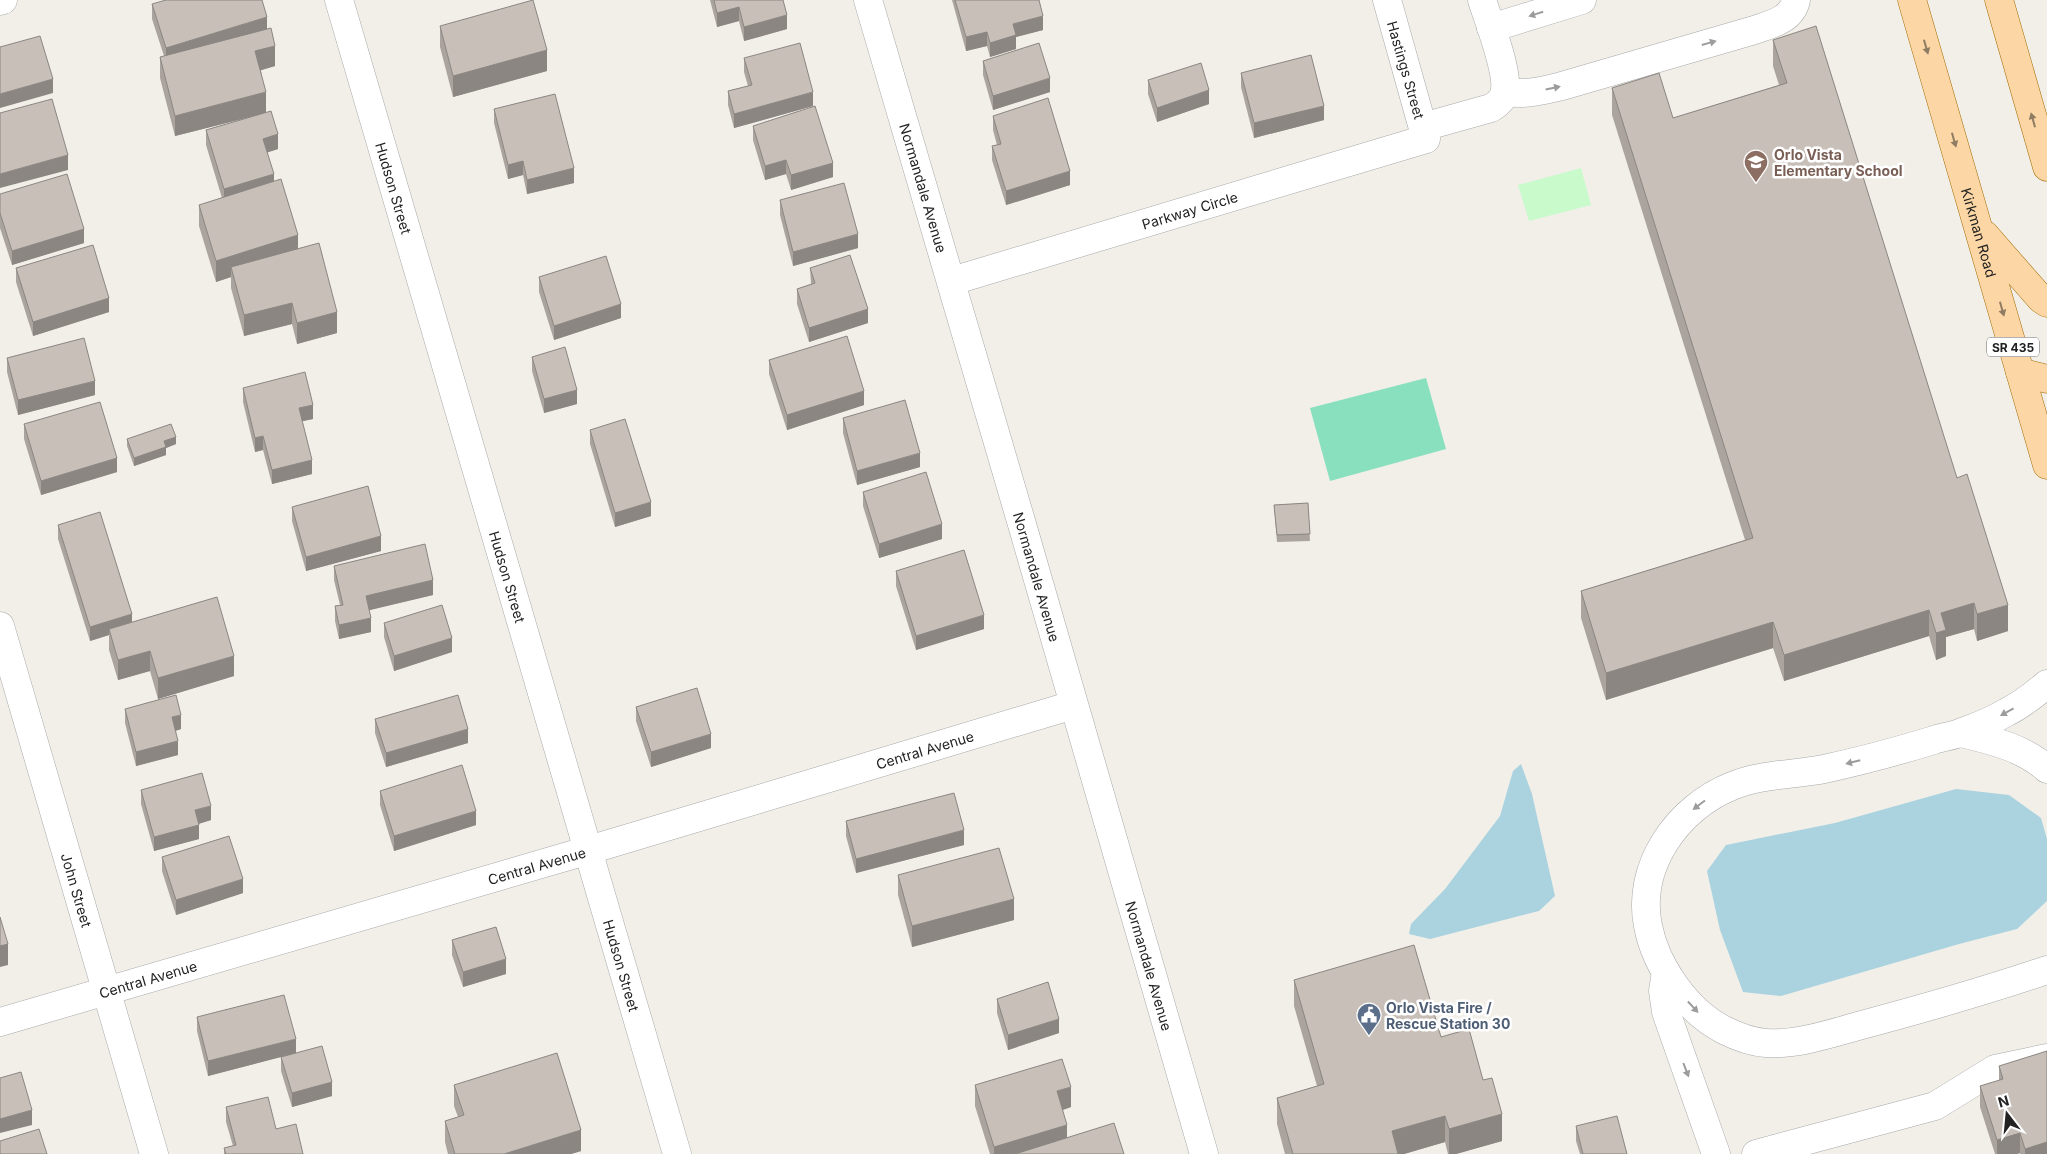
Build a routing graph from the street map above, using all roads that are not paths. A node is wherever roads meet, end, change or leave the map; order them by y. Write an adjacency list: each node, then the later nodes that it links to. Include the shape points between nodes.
1 (339, 0): 24 (street, Hudson Street)
2 (868, 0): 14 (street, Normandale Avenue)
3 (1387, 0): 11 (street, Hastings Street)
4 (1482, 0): 9 (street)
5 (1582, 0): 9 (street, one-way to 9)
6 (1796, 0): 10 (street, one-way to 6, via 1532,93 1562,86 1751,31 1787,16)
7 (1912, 0): 13 (main road, Kirkman Road / SR 435, one-way to 13)
8 (1999, 0): 12 (main road, one-way to 8)
9 (1491, 28): 10 (street, via 1504,71)
10 (1505, 92): 11 (street, Parkway Circle, via 1500,102 1491,108)
11 (1425, 133): 14 (street, Parkway Circle)
12 (2047, 167)
13 (1980, 228): 15 (main road); 16 (main road, Kirkman Road / SR 435, one-way to 16)
14 (952, 281): 21 (street, Normandale Avenue)
15 (2047, 303)
16 (2020, 372): 17 (main road); 18 (main road, Kirkman Road / SR 435)
17 (2047, 379)
18 (2047, 465)
19 (0, 626): 27 (street, John Street)
20 (2047, 684): 22 (street, one-way to 22, via 2009,712)
21 (1073, 705): 24 (street, Central Avenue); 32 (street, Normandale Avenue)
22 (1961, 733): 23 (street, via 2014,748); 26 (street, one-way to 26, via 1824,769 1733,785 1697,806 1660,848 1645,894 1649,935)
23 (2047, 769)
24 (588, 850): 27 (street, Central Avenue); 31 (street, Hudson Street)
25 (2041, 968): 26 (street, one-way to 25, via 1700,1014 1744,1039 1766,1043 1792,1042 1905,1014)
26 (1666, 972): 33 (street, one-way to 33, via 1663,991 1666,1012)
27 (106, 992): 28 (street, Central Avenue); 30 (street, John Street)
28 (0, 1022)
29 (2047, 1058): 34 (street, via 1995,1069 1935,1106)
30 (154, 1154)
31 (677, 1154)
32 (1204, 1154)
33 (1716, 1154)
34 (1756, 1154)

